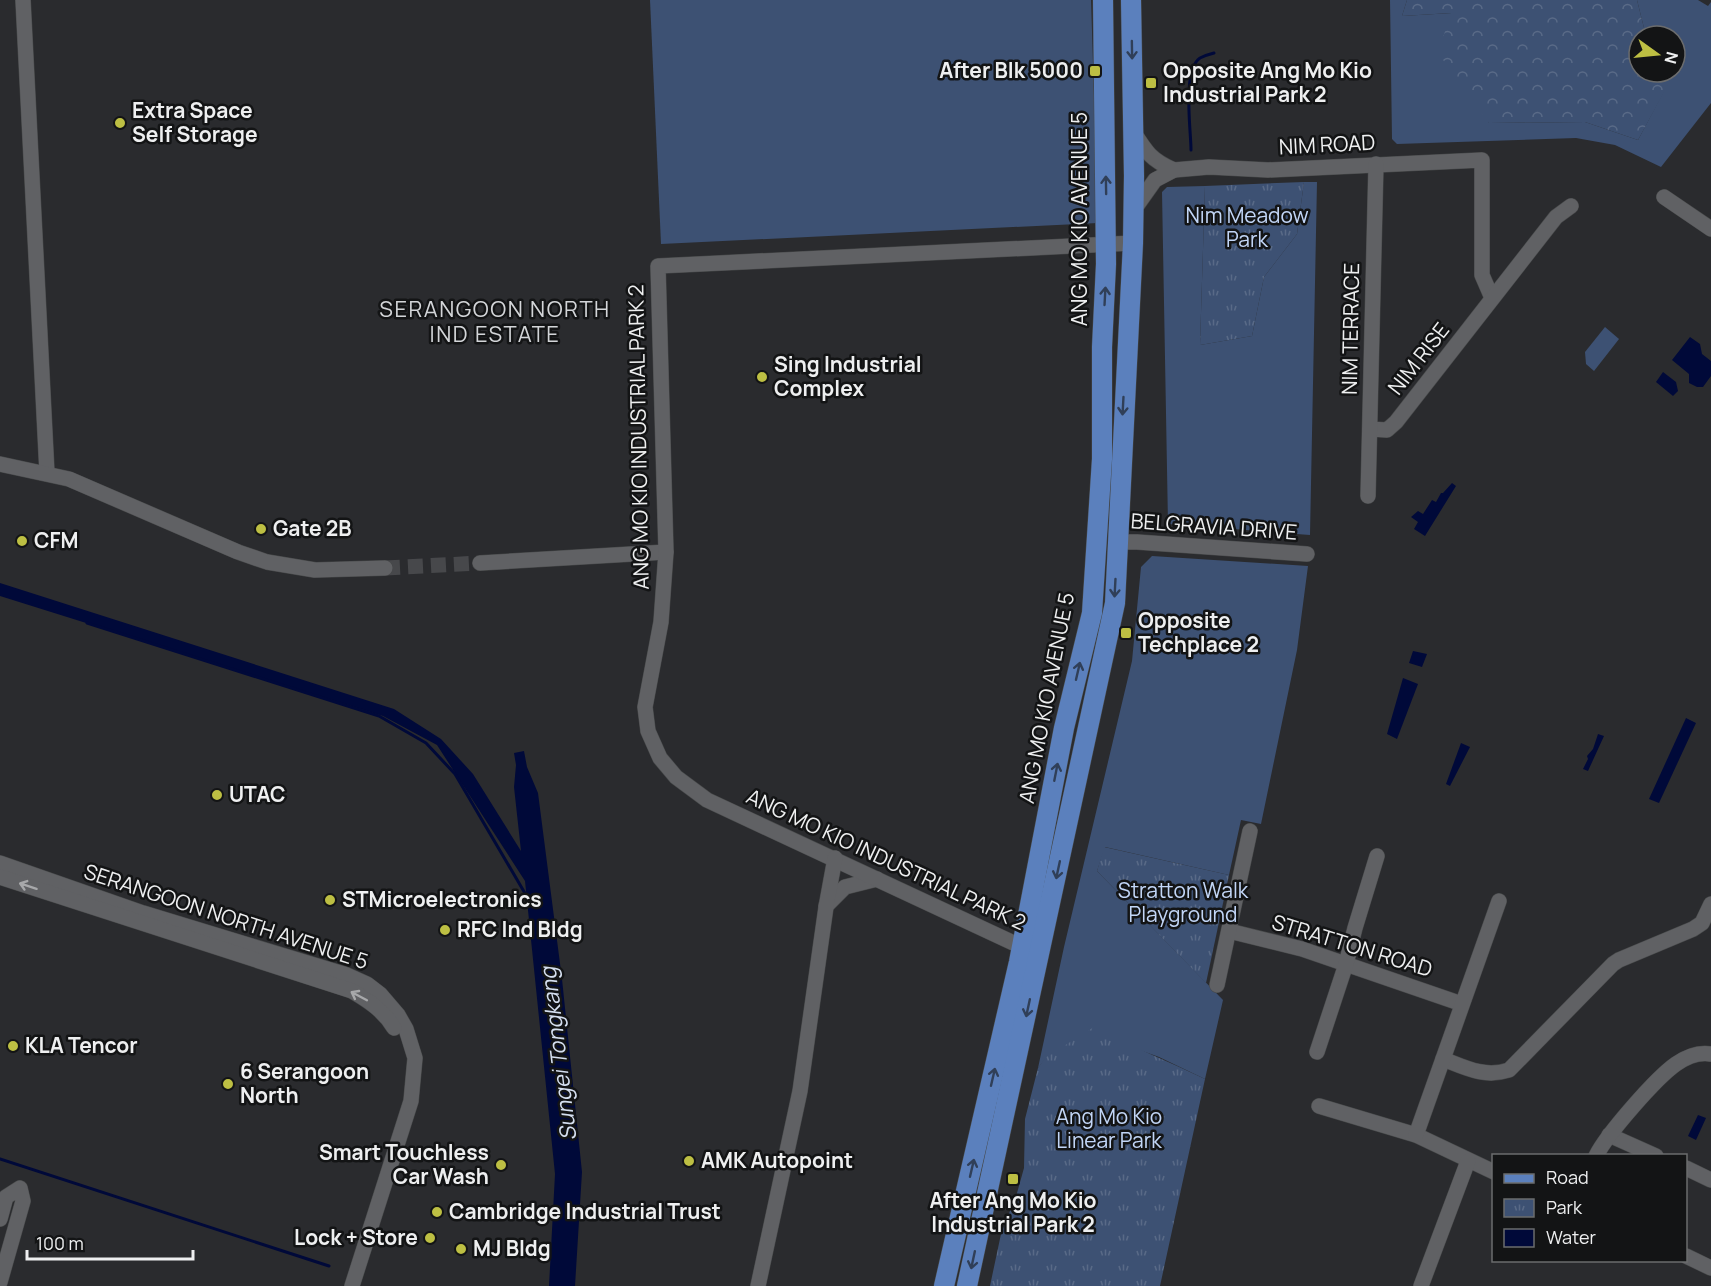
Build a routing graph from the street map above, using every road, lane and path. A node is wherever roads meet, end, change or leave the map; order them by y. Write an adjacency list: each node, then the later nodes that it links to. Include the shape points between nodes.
1 (23, 0): 16 (street)
2 (1103, 0): 12 (main road, ANG MO KIO AVENUE 5, one-way to 2)
3 (1131, 0): 4 (main road, ANG MO KIO AVENUE 5, one-way to 4)
4 (1133, 131): 6 (street, via 1146,152); 9 (main road, ANG MO KIO AVENUE 5)
5 (1376, 164): 6 (street, NIM ROAD); 13 (street, NIM ROAD, via 1482,160 1482,275); 14 (street, NIM TERRACE)
6 (1174, 170): 9 (street, via 1155,180)
7 (1664, 197): 10 (street)
8 (1570, 206): 13 (street, NIM RISE, via 1556,217)
9 (1133, 211): 11 (main road, ANG MO KIO AVENUE 5)
10 (1711, 230)
11 (1133, 243): 12 (street, ANG MO KIO INDUSTRIAL PARK 2); 18 (main road, ANG MO KIO AVENUE 5, one-way to 18)
12 (1107, 244): 19 (street, ANG MO KIO INDUSTRIAL PARK 2, via 658,266); 33 (main road, ANG MO KIO AVENUE 5, one-way to 12, via 1064,728 1092,613 1102,459)
13 (1492, 298): 14 (street, NIM RISE, via 1396,422 1387,430)
14 (1370, 429): 17 (street, NIM TERRACE)
15 (0, 464): 16 (street)
16 (47, 473): 22 (street, via 267,562 315,570)
17 (1368, 496)
18 (1117, 542): 20 (street, BELGRAVIA DRIVE); 33 (main road, ANG MO KIO AVENUE 5, one-way to 33, via 1109,633)
19 (666, 552): 21 (street); 25 (street, ANG MO KIO INDUSTRIAL PARK 2, via 661,622 645,708 648,731 660,758 676,777 708,800)
20 (1307, 554)
21 (480, 563)
22 (385, 568)
23 (1250, 831): 32 (street)
24 (1377, 856): 34 (street)
25 (835, 858): 28 (street, ANG MO KIO INDUSTRIAL PARK 2); 31 (street)
26 (0, 863): 55 (street, SERANGOON NORTH AVENUE 5, via 143,913 347,975 380,994 398,1015 415,1058 411,1101)
27 (0, 878): 54 (street, SERANGOON NORTH AVENUE 5, one-way to 27, via 403,1097 405,1059 399,1035 389,1019 371,1002 352,992)
28 (877, 879): 31 (street, via 845,886); 33 (street, ANG MO KIO INDUSTRIAL PARK 2)
29 (1499, 901): 36 (street)
30 (1711, 904): 39 (street, via 1702,923 1693,929 1613,964 1509,1070 1482,1074)
31 (826, 907): 56 (street, via 800,1091)
32 (1228, 931): 34 (street, STRATTON ROAD); 35 (street)
33 (1031, 949): 57 (main road, ANG MO KIO AVENUE 5, one-way to 33); 58 (main road, ANG MO KIO AVENUE 5, one-way to 58)
34 (1346, 964): 36 (street, STRATTON ROAD); 37 (street)
35 (1217, 985)
36 (1462, 1004): 39 (street)
37 (1317, 1052)
38 (1711, 1054): 42 (street, via 1691,1056 1677,1063)
39 (1443, 1059): 41 (street)
40 (1319, 1106): 41 (street)
41 (1416, 1135): 45 (street)
42 (1609, 1135): 43 (street); 44 (street)
43 (1597, 1154)
44 (1654, 1154)
45 (1468, 1161): 47 (street); 59 (street)
46 (1687, 1168): 48 (street)
47 (1492, 1171)
48 (1711, 1180)
49 (0, 1218): 50 (street); 50 (street, via 6,1197 20,1188 23,1202)
50 (18, 1222): 53 (street)
51 (1687, 1256): 52 (street)
52 (1711, 1268)
53 (0, 1282)
54 (341, 1286)
55 (352, 1286)
56 (758, 1286)
57 (944, 1286)
58 (967, 1286)
59 (1421, 1286)

